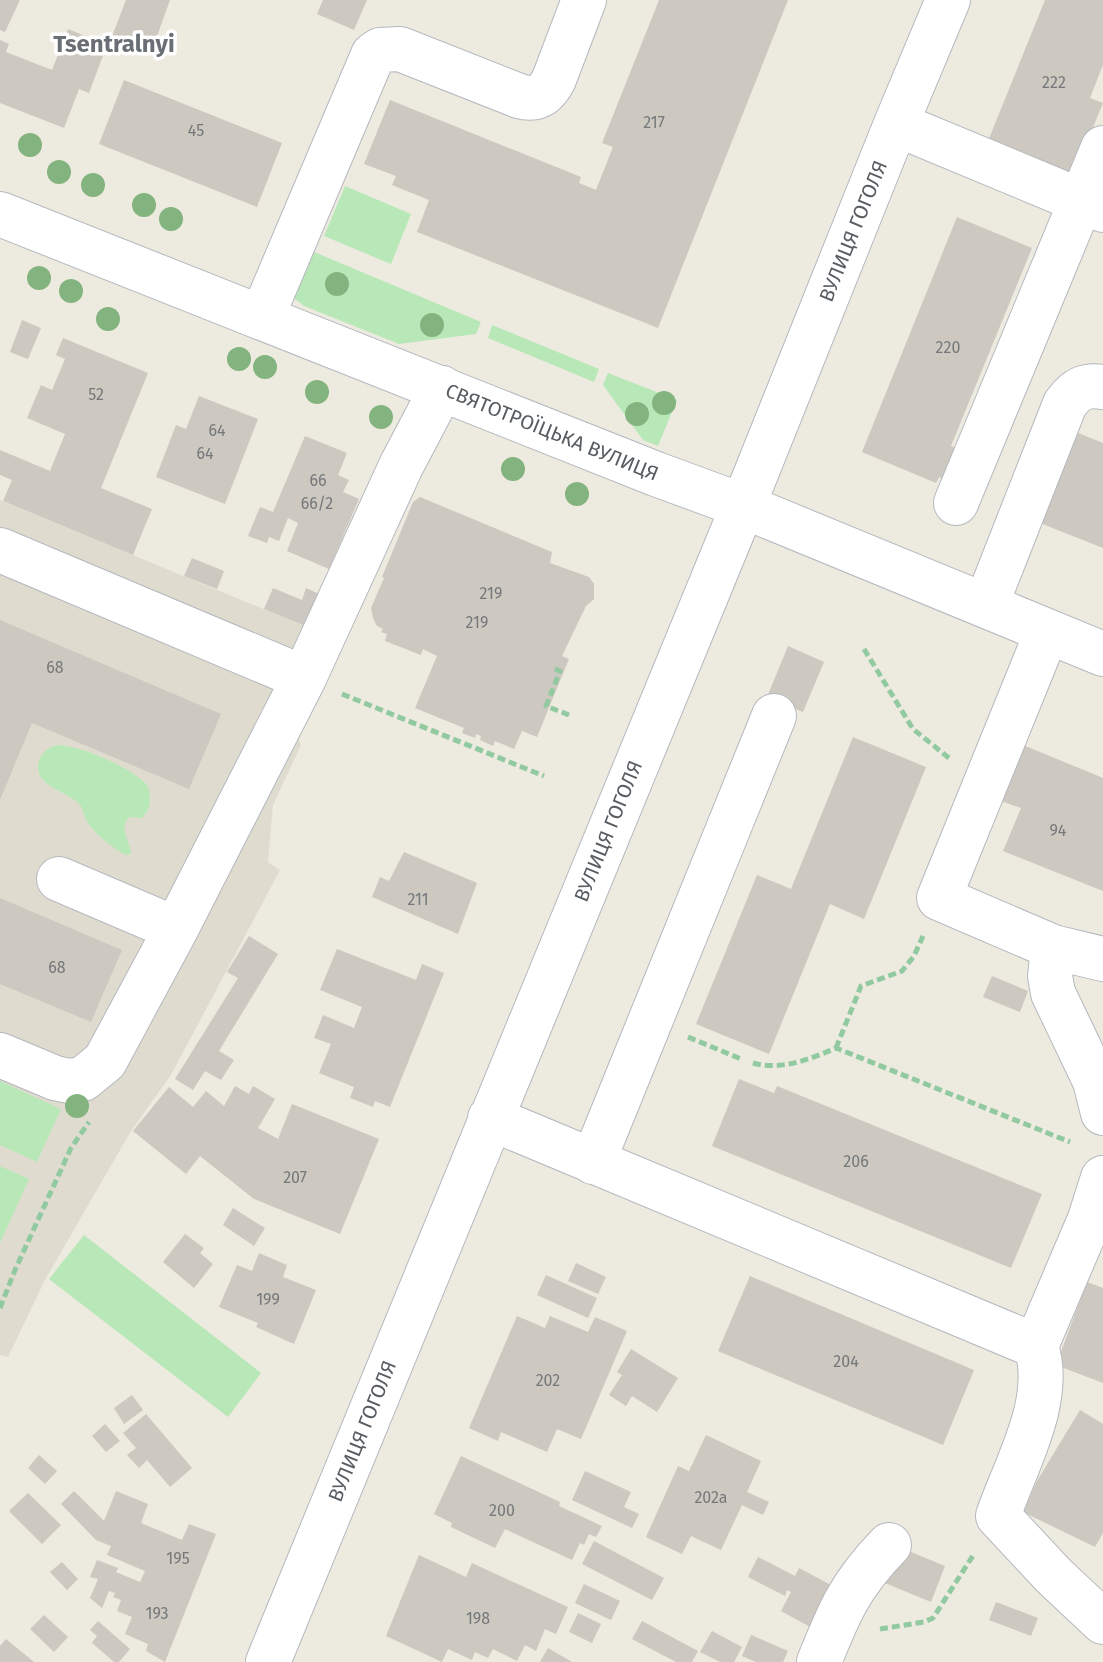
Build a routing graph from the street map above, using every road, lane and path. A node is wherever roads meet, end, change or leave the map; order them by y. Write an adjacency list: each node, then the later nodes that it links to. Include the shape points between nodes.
1 (584, 0): 7 (street, via 554,79 540,97 519,96 400,49 373,55)
2 (948, 0): 3 (street, ВУЛИЦЯ ГОГОЛЯ)
3 (896, 124): 5 (street); 11 (street, ВУЛИЦЯ ГОГОЛЯ)
4 (1103, 148): 5 (street)
5 (1092, 206): 10 (street)
6 (0, 214): 7 (street, СВЯТОТРОЇЦЬКА ВУЛИЦЯ)
7 (262, 317): 9 (street, СВЯТОТРОЇЦЬКА ВУЛИЦЯ)
8 (1103, 387): 13 (street, via 1074,391 1065,404)
9 (442, 388): 11 (street, СВЯТОТРОЇЦЬКА ВУЛИЦЯ); 18 (street)
10 (956, 503)
11 (743, 506): 13 (street, СВЯТОТРОЇЦЬКА ВУЛИЦЯ); 33 (street, ВУЛИЦЯ ГОГОЛЯ)
12 (0, 550): 18 (street)
13 (986, 605): 14 (street, СВЯТОТРОЇЦЬКА ВУЛИЦЯ)
14 (1047, 632): 16 (street, СВЯТОТРОЇЦЬКА ВУЛИЦЯ); 22 (street)
15 (864, 649): 22 (path, via 913,729)
16 (1103, 654)
17 (555, 669): 19 (path, via 560,671 546,706)
18 (304, 678): 21 (path); 25 (street)
19 (569, 715)
20 (774, 716): 28 (street)
21 (544, 776)
22 (984, 786): 24 (street)
23 (59, 879): 25 (street)
24 (939, 898): 26 (street); 29 (path, via 907,966 861,986)
25 (176, 929): 30 (street, via 105,1061 94,1072 69,1081)
26 (1053, 947): 27 (street); 34 (street, via 1053,993 1095,1081)
27 (1103, 959)
28 (650, 1021): 31 (path); 35 (street)
29 (836, 1048): 32 (path, via 773,1066); 34 (path)
30 (0, 1055)
31 (741, 1059)
32 (753, 1063)
33 (490, 1118): 35 (street); 42 (street, ВУЛИЦЯ ГОГОЛЯ)
34 (1089, 1129)
35 (593, 1162): 37 (street)
36 (1103, 1178): 37 (street)
37 (1036, 1346): 38 (street, via 1040,1400)
38 (998, 1516): 40 (street); 41 (path, via 933,1618)
39 (889, 1545): 41 (street, via 855,1582)
40 (1103, 1622)
41 (824, 1649)
42 (268, 1662)

